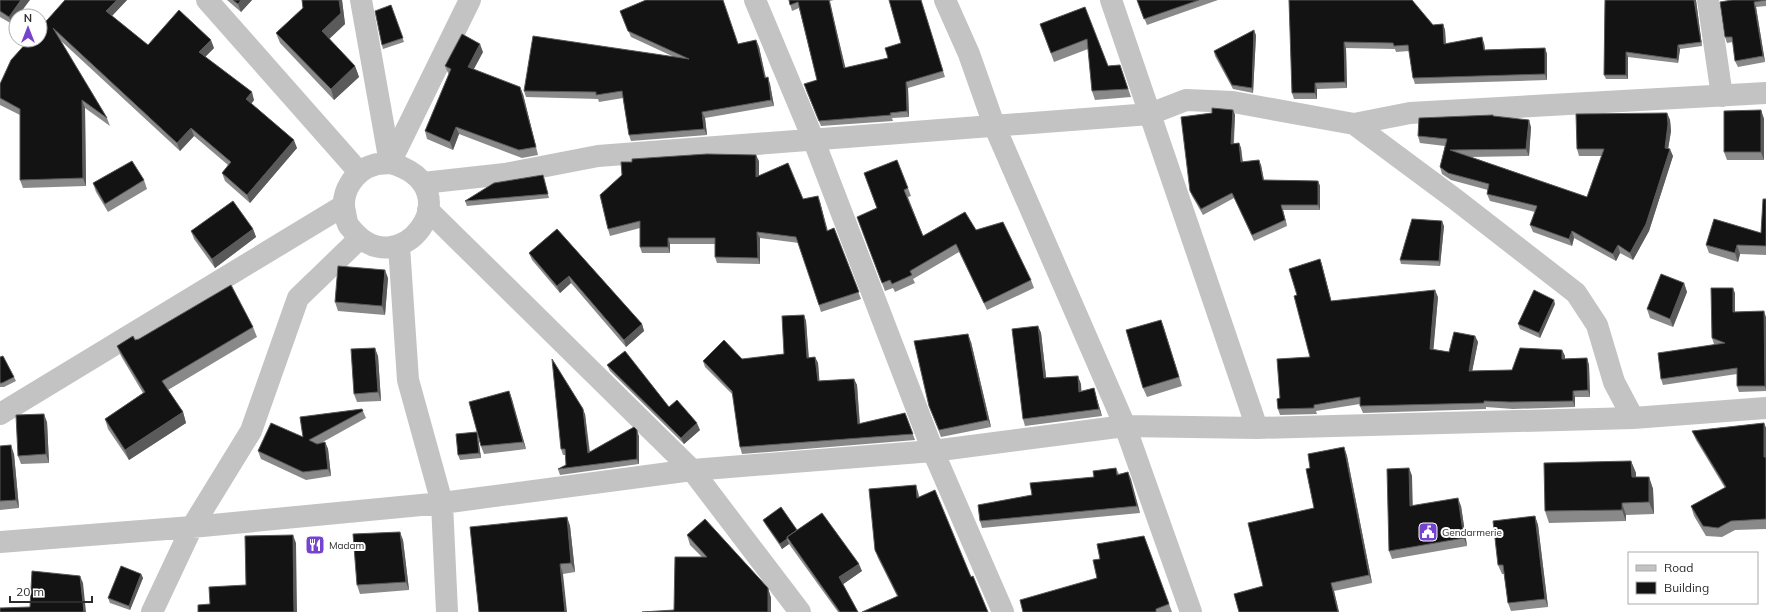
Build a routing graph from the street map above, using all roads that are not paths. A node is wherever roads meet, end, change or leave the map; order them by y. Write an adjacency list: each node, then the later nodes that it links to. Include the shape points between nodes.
1 (207, 0): 15 (street)
2 (360, 0): 14 (street)
3 (470, 0): 14 (street)
4 (755, 0): 13 (street)
5 (945, 0): 12 (street, via 969,54)
6 (1111, 0): 10 (street)
7 (1708, 0): 9 (street)
8 (1766, 93): 9 (street)
9 (1722, 96): 11 (street, via 1410,113)
10 (1150, 114): 11 (street, via 1186,100 1233,102); 12 (street); 25 (street)
11 (1354, 124): 23 (street, via 1576,293 1596,325 1614,382)
12 (994, 125): 13 (street); 24 (street)
13 (814, 141): 16 (street, via 598,156 505,174); 26 (street)
14 (390, 163): 15 (street, via 374,165); 16 (street, via 403,167)
15 (359, 172): 17 (street, via 347,187)
16 (423, 183): 18 (street, via 429,196)
17 (343, 206): 19 (street, via 347,224); 22 (street)
18 (428, 210): 20 (street, via 423,225 413,238); 27 (street)
19 (359, 239): 20 (street, via 378,248); 29 (street, via 298,298 251,431)
20 (399, 246): 28 (street, via 408,380)
21 (1766, 408): 23 (street)
22 (0, 414)
23 (1634, 418): 25 (street)
24 (1125, 426): 25 (street); 26 (street); 35 (street)
25 (1257, 428)
26 (932, 451): 27 (street); 34 (street)
27 (692, 470): 28 (street); 33 (street)
28 (442, 503): 29 (street); 32 (street)
29 (192, 527): 30 (street); 31 (street)
30 (0, 542)
31 (152, 612)
32 (447, 612)
33 (800, 612)
34 (1003, 612)
35 (1191, 612)

